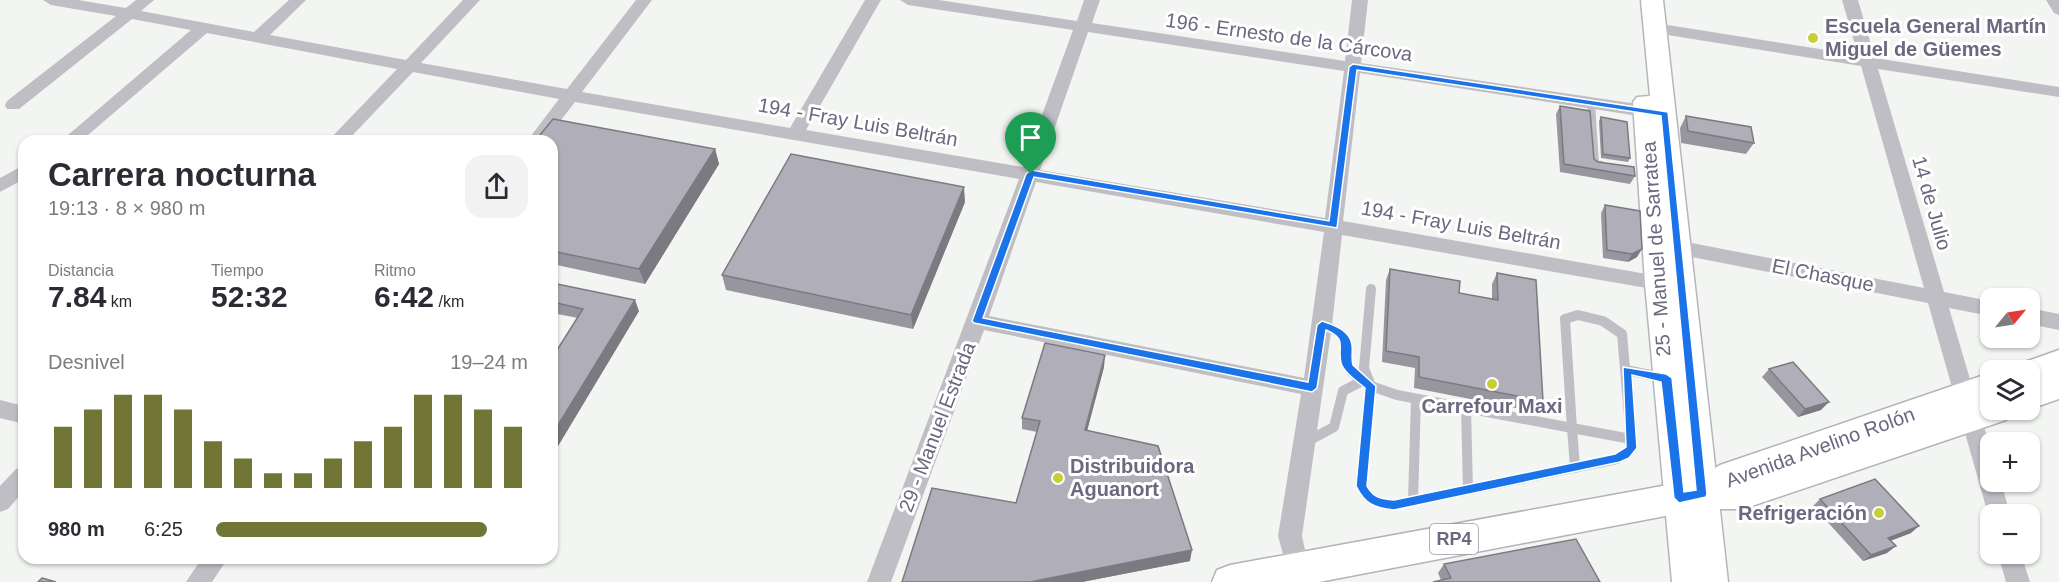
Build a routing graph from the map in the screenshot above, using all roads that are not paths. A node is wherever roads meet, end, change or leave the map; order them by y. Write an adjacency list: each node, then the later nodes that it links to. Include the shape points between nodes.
1 (51, 0): 15 (street, 194 - Fray Luis Beltrán)
2 (146, 0): 15 (street)
3 (298, 0): 19 (street)
4 (472, 0): 21 (street)
5 (644, 0): 24 (street)
6 (873, 0): 28 (street)
7 (908, 0): 17 (street, 196 - Ernesto de la Cárcova)
8 (1092, 0): 17 (street, 29 - Manuel Estrada)
9 (1360, 0): 22 (street)
10 (1636, 0): 27 (main road, 25 - Manuel de Sarratea)
11 (1652, 0): 18 (main road)
12 (1850, 0): 20 (street, 14 de Julio)
13 (2054, 0): 14 (street)
14 (2059, 10)
15 (129, 13): 16 (street, 194 - Fray Luis Beltrán); 26 (street)
16 (205, 26): 19 (street, 194 - Fray Luis Beltrán); 29 (street)
17 (1082, 28): 22 (street, 196 - Ernesto de la Cárcova); 33 (street, 29 - Manuel Estrada)
18 (1654, 28): 20 (street); 27 (main road)
19 (259, 36): 21 (street, 194 - Fray Luis Beltrán)
20 (1867, 60): 23 (street); 38 (street, 14 de Julio)
21 (410, 64): 24 (street, 194 - Fray Luis Beltrán); 30 (street)
22 (1353, 67): 25 (street, 196 - Ernesto de la Cárcova); 34 (street)
23 (2059, 92)
24 (571, 96): 28 (street, 194 - Fray Luis Beltrán); 31 (street)
25 (1591, 103): 27 (street, 196 - Ernesto de la Cárcova); 32 (lane, via 1595,164)
26 (13, 105)
27 (1655, 113): 35 (main road); 35 (main road, 25 - Manuel de Sarratea, via 1645,170)
28 (795, 134): 33 (street, 194 - Fray Luis Beltrán)
29 (77, 135)
30 (343, 135)
31 (541, 135)
32 (1606, 166)
33 (1031, 174): 34 (street, 194 - Fray Luis Beltrán); 41 (street, 29 - Manuel Estrada)
34 (1334, 225): 36 (street, 194 - Fray Luis Beltrán); 43 (street)
35 (1666, 245): 36 (main road, 25 - Manuel de Sarratea); 38 (street, El Chasque); 64 (main road)
36 (1658, 284): 47 (main road, 25 - Manuel de Sarratea)
37 (1371, 289): 48 (lane)
38 (1935, 297): 39 (street, El Chasque); 53 (street, 14 de Julio)
39 (1980, 306)
40 (2040, 318): 42 (street)
41 (977, 321): 50 (street); 73 (street, 29 - Manuel Estrada)
42 (2059, 322)
43 (1322, 325): 48 (lane, via 1344,337 1346,362); 50 (street)
44 (2059, 363): 46 (main road)
45 (1626, 370): 47 (lane); 58 (lane, via 1622,334 1617,328 1575,315 1565,319); 59 (lane)
46 (2040, 370)
47 (1666, 378): 64 (main road, 25 - Manuel de Sarratea)
48 (1366, 383): 52 (lane); 60 (lane, via 1343,391 1334,428); 65 (lane, via 1362,486 1378,504)
49 (2059, 386): 51 (main road)
50 (1312, 388): 60 (street)
51 (2040, 393)
52 (1416, 399): 54 (lane); 65 (lane)
53 (1980, 402): 64 (main road, Avenida Avelino Rolón / RP4, via 1743,494)
54 (1466, 408): 58 (lane); 63 (lane)
55 (0, 409): 56 (street)
56 (18, 414)
57 (1983, 420): 67 (street, 14 de Julio)
58 (1572, 427): 59 (lane); 61 (lane)
59 (1631, 439): 61 (lane, via 1632,448 1625,455)
60 (1304, 443): 70 (street, via 1290,536)
61 (1575, 468): 63 (lane)
62 (18, 482): 66 (street)
63 (1468, 490): 65 (lane)
64 (1690, 496): 70 (main road, RP4); 71 (main road)
65 (1413, 501)
66 (0, 502)
67 (1997, 504)
68 (212, 564): 72 (street)
69 (2013, 564): 75 (street)
70 (1297, 568): 74 (main road, RP4)
71 (1708, 581)
72 (198, 582)
73 (879, 582)
74 (1230, 582)
75 (2018, 582)

